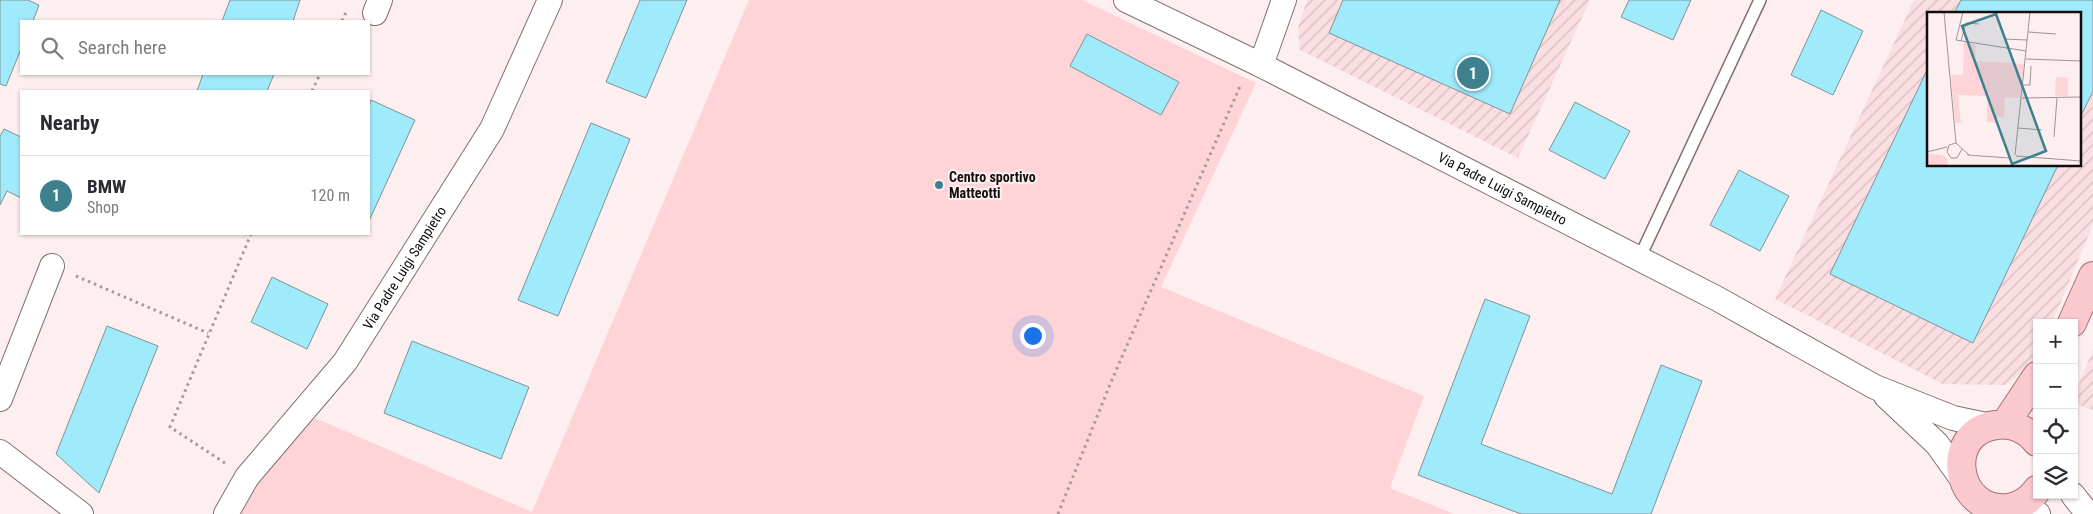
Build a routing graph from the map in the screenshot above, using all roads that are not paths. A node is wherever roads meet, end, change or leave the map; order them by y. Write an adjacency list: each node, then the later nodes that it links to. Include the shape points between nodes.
1 (550, 0): 20 (street, Via Padre Luigi Sampietro, via 492,129 350,353 247,477)
2 (1126, 0): 5 (street, Via Padre Luigi Sampietro)
3 (1284, 0): 5 (street)
4 (1760, 0): 6 (lane)
5 (1261, 65): 6 (street, Via Padre Luigi Sampietro)
6 (1639, 258): 11 (street, Via Padre Luigi Sampietro)
7 (52, 266): 12 (street)
8 (2093, 276): 9 (main road)
9 (2074, 319)
10 (2033, 381): 13 (main road)
11 (1875, 386): 13 (street, Via Padre Luigi Sampietro, via 1953,418); 16 (street, Via Padre Luigi Sampietro, via 1936,444)
12 (0, 399)
13 (1998, 425): 14 (main road, via 2016,426); 16 (main road, via 1979,432 1969,441 1960,466)
14 (2033, 438)
15 (0, 452): 19 (street)
16 (1964, 483): 18 (main road, via 1982,504); 21 (main road)
17 (2076, 499): 22 (street)
18 (2021, 506)
19 (81, 514)
20 (226, 514)
21 (1960, 514)
22 (2088, 514)

